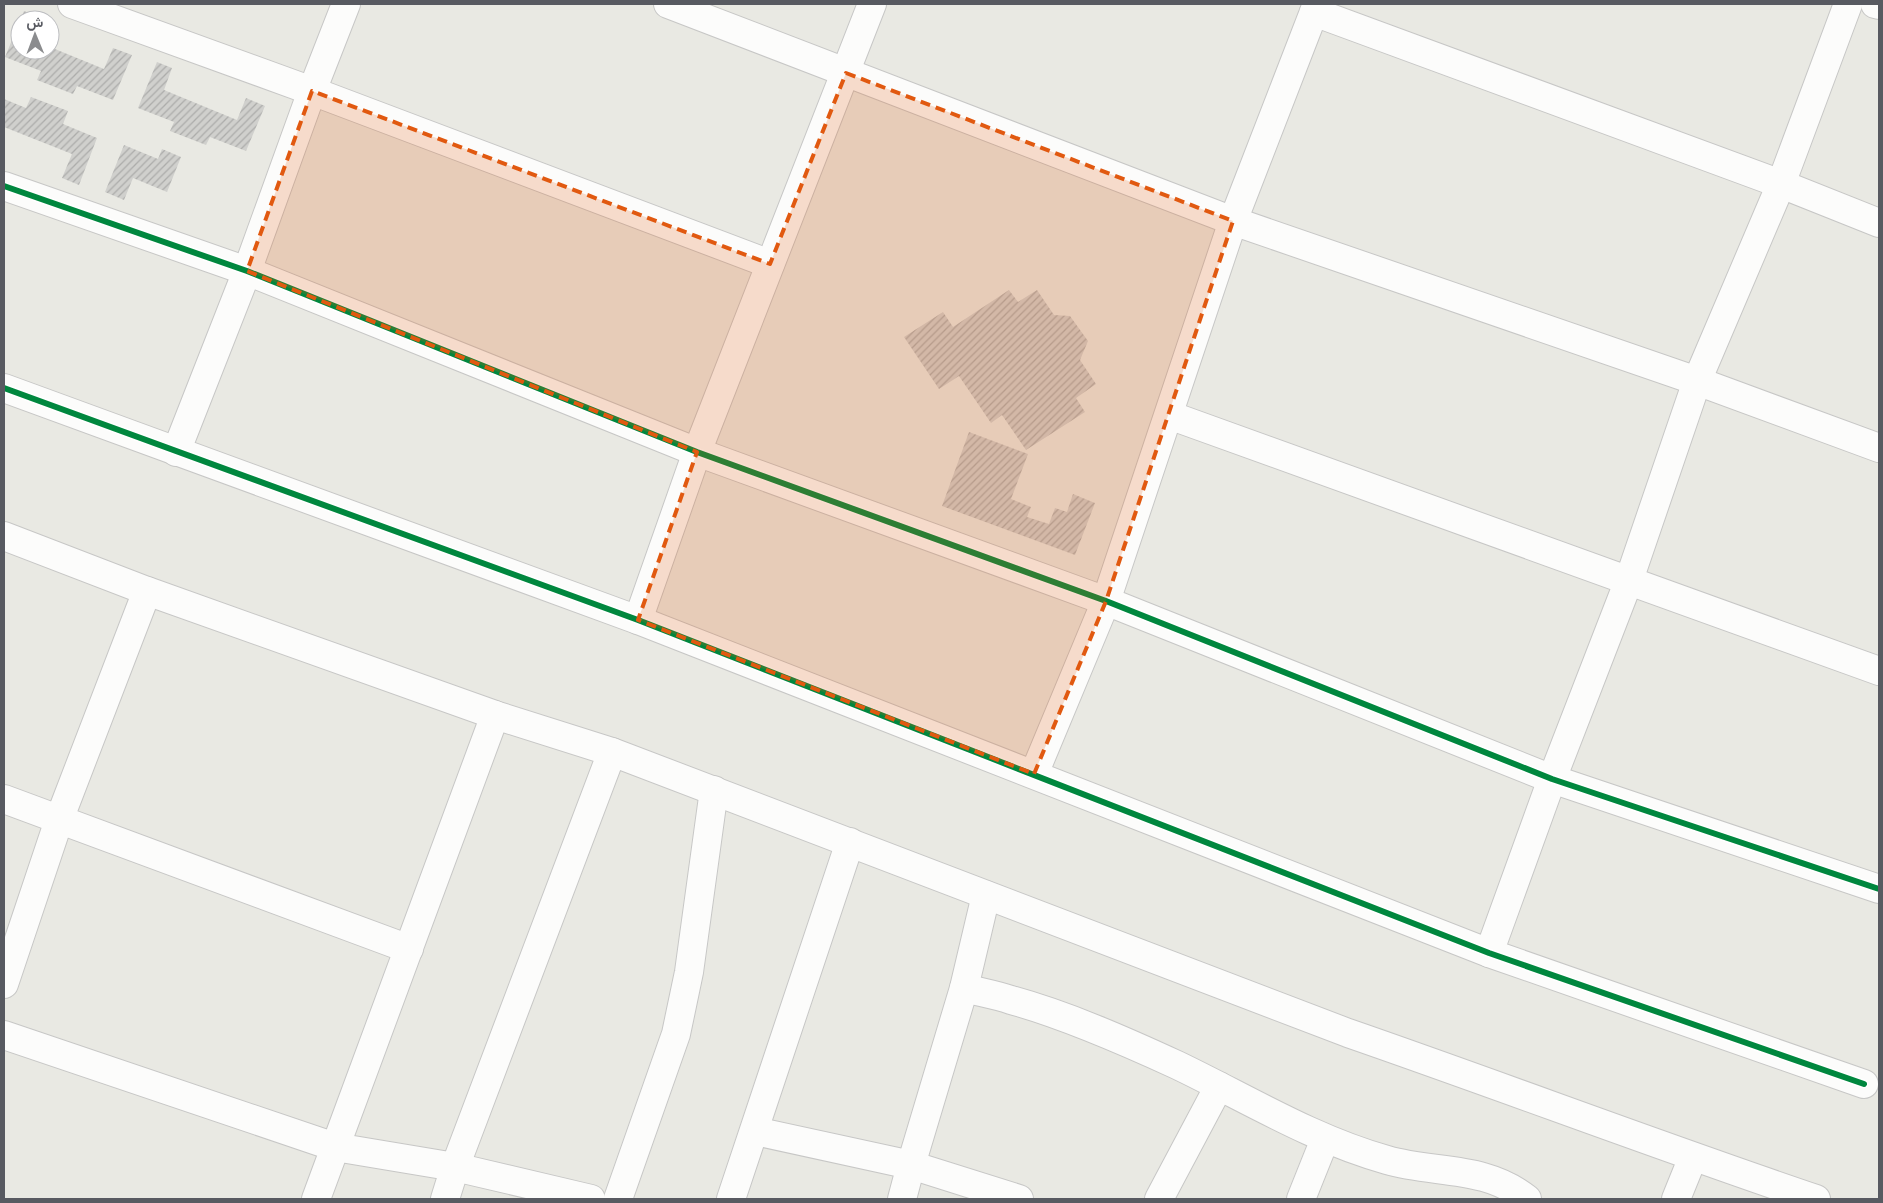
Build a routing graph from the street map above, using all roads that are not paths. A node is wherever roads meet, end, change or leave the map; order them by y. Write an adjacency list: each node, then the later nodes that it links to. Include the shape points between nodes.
1 (72, 4): 10 (street)
2 (346, 4): 10 (street)
3 (668, 4): 9 (street)
4 (872, 4): 9 (street)
5 (1848, 4): 11 (street)
6 (1876, 4): 7 (street)
7 (1879, 5)
8 (1316, 8): 11 (street); 13 (street)
9 (846, 73): 13 (street); 15 (street)
10 (312, 91): 15 (street); 16 (street)
11 (1781, 184): 14 (street); 17 (street)
12 (4, 186): 16 (street)
13 (1233, 221): 17 (street); 19 (street)
14 (1879, 223)
15 (770, 264): 22 (street)
16 (247, 271): 21 (street); 22 (street)
17 (1697, 381): 20 (street); 24 (street)
18 (4, 388): 21 (street)
19 (1169, 415): 24 (street); 26 (street)
20 (1879, 448)
21 (176, 452): 27 (street)
22 (697, 452): 26 (street); 27 (street)
23 (4, 536): 25 (street)
24 (1629, 580): 28 (street); 32 (street)
25 (147, 591): 29 (street); 35 (street)
26 (1106, 601): 31 (street); 32 (street)
27 (638, 620): 31 (street)
28 (1879, 671)
29 (495, 715): 30 (street); 39 (street)
30 (612, 752): 33 (street); 51 (street)
31 (1034, 774): 40 (street)
32 (1552, 779): 37 (street); 40 (street)
33 (714, 790): 36 (street); 55 (street, via 689,972 676,1034)
34 (4, 799): 35 (street)
35 (59, 820): 39 (street); 41 (street)
36 (850, 842): 38 (street); 46 (street)
37 (1879, 889)
38 (986, 895): 42 (street); 49 (street, via 1339,1029)
39 (409, 949): 48 (street)
40 (1489, 953): 44 (street)
41 (4, 984)
42 (964, 988): 45 (street, via 1064,1018); 50 (street)
43 (4, 1035): 48 (street)
44 (1864, 1084)
45 (1219, 1086): 47 (street); 59 (street)
46 (755, 1132): 50 (street); 56 (street)
47 (1325, 1139): 60 (street); 61 (street, via 1387,1160 1498,1181)
48 (335, 1147): 51 (street); 52 (street)
49 (1693, 1157): 62 (street); 63 (street)
50 (911, 1165): 57 (street); 58 (street)
51 (455, 1167): 53 (street); 54 (street)
52 (316, 1199)
53 (445, 1199)
54 (591, 1199)
55 (618, 1199)
56 (731, 1199)
57 (902, 1199)
58 (1019, 1199)
59 (1159, 1199)
60 (1301, 1199)
61 (1527, 1199)
62 (1676, 1199)
63 (1816, 1199)

